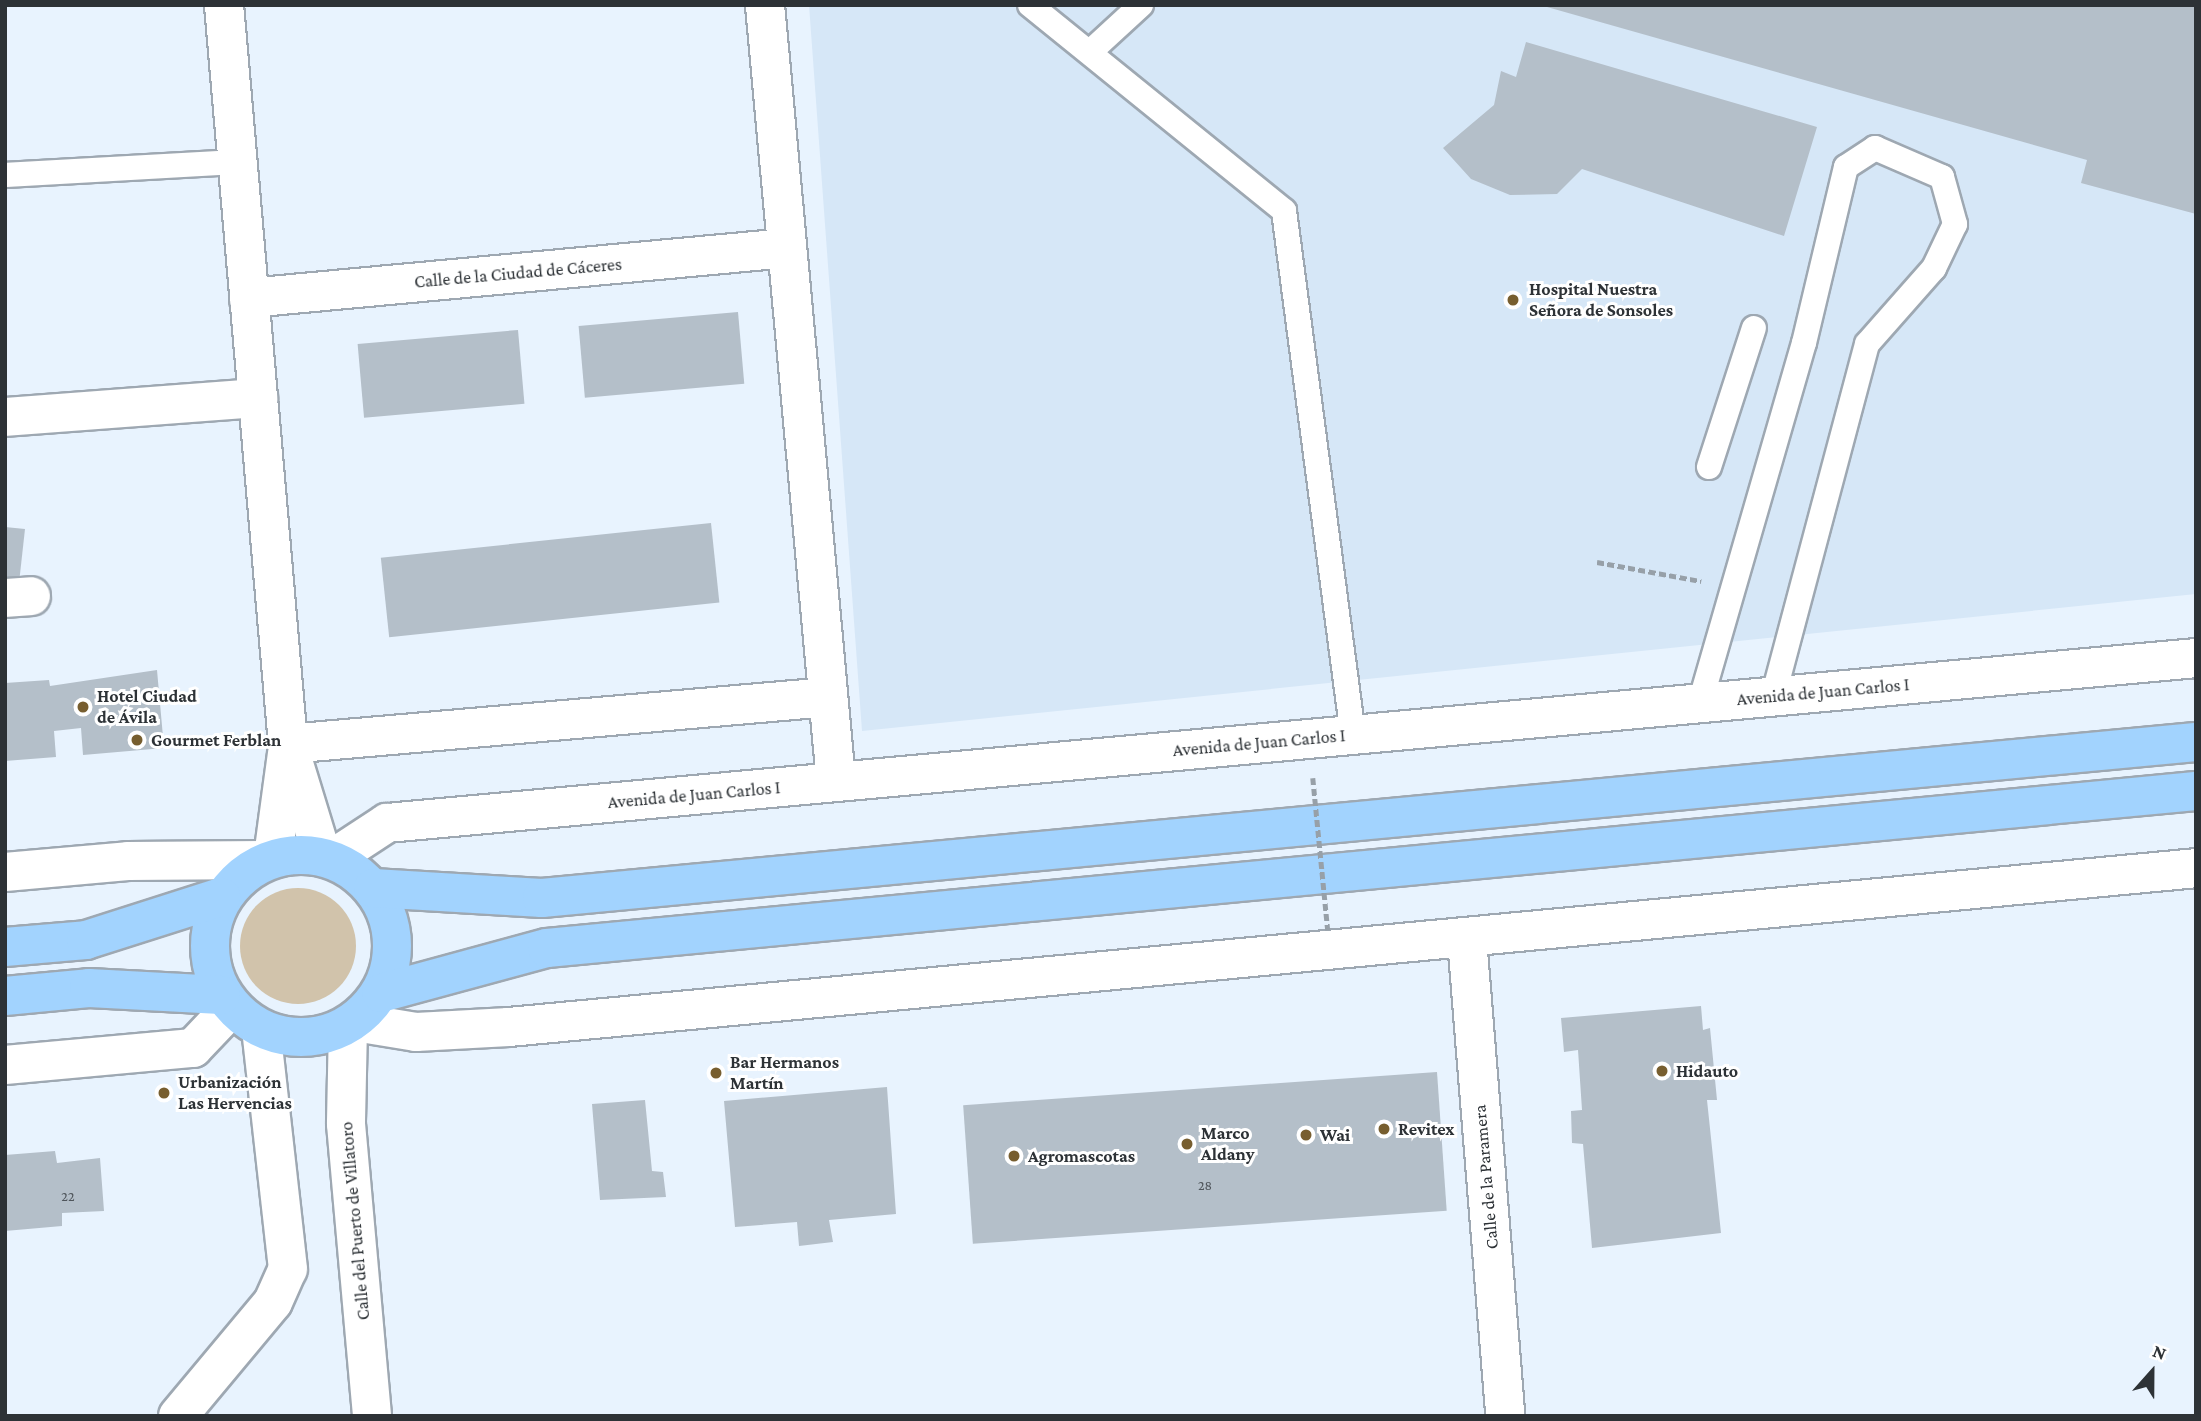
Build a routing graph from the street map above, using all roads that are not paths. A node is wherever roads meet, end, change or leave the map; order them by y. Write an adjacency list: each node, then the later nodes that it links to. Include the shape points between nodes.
1 (224, 5): 6 (street)
2 (765, 5): 8 (street)
3 (1030, 5): 5 (lane)
4 (1141, 5): 5 (lane)
5 (1091, 51): 18 (lane, via 1284,211)
6 (238, 162): 7 (lane); 9 (street)
7 (5, 175)
8 (787, 248): 9 (street, Calle de la Ciudad de Cáceres); 15 (street)
9 (249, 298): 11 (street)
10 (1754, 328): 13 (lane)
11 (258, 398): 12 (street); 20 (street)
12 (5, 417)
13 (1709, 467)
14 (2196, 658): 16 (street, Avenida de Juan Carlos I)
15 (828, 697): 20 (street); 21 (street)
16 (1773, 697): 17 (street, Avenida de Juan Carlos I); 17 (lane, via 1867,344 1934,268 1955,224 1942,177 1875,148 1846,167 1804,342)
17 (1700, 703): 18 (street, Avenida de Juan Carlos I)
18 (1353, 735): 21 (street, Avenida de Juan Carlos I)
19 (2196, 742): 27 (highway, via 542,898)
20 (288, 744): 23 (street); 24 (street)
21 (836, 782): 23 (street, Avenida de Juan Carlos I, via 387,822)
22 (2196, 791): 31 (highway, via 547,948)
23 (327, 857): 24 (highway); 27 (highway)
24 (269, 859): 26 (street, via 128,861); 28 (highway)
25 (2196, 868): 29 (street)
26 (5, 872)
27 (373, 888): 31 (highway, via 390,921 393,957)
28 (221, 897): 30 (highway, via 86,940); 33 (highway, via 207,946)
29 (1466, 939): 34 (street, via 509,1027 416,1032); 38 (street, Calle de la Paramera)
30 (5, 947)
31 (381, 993): 34 (highway)
32 (5, 996): 33 (highway, via 89,988)
33 (238, 1011): 34 (highway, via 305,1039); 35 (street, via 193,1048); 36 (street, via 288,1269 274,1302)
34 (352, 1024): 37 (street, Calle del Puerto de Villatoro, via 346,1124)
35 (5, 1065)
36 (185, 1414)
37 (372, 1416)
38 (1505, 1416)

